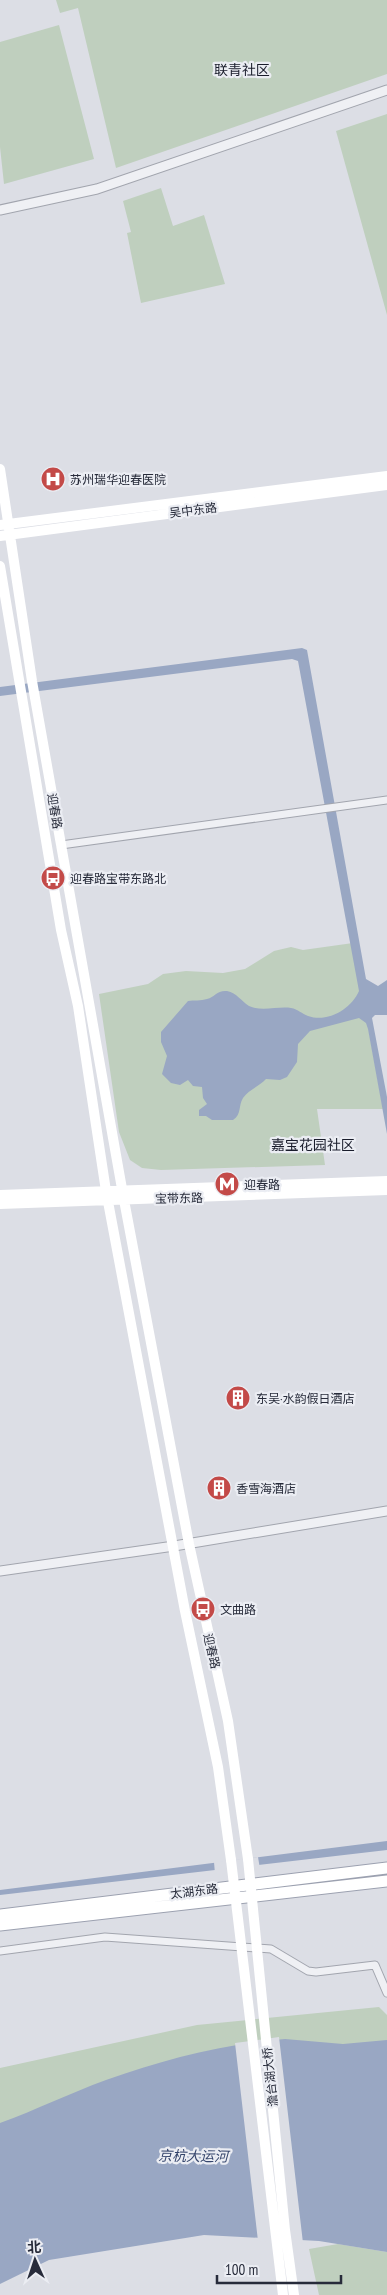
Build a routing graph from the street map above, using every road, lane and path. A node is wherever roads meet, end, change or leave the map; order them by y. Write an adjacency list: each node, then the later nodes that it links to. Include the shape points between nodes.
1 (387, 90): 2 (street, via 98,189)
2 (0, 210)
3 (0, 469): 6 (main road, 迎春路)
4 (387, 476): 6 (main road, 吴中东路)
5 (387, 485): 6 (main road, 吴中东路)
6 (5, 530): 9 (main road, 迎春路)
7 (0, 566): 15 (main road, 迎春路, via 78,1006)
8 (387, 800): 9 (street)
9 (61, 845): 14 (main road, 迎春路)
10 (387, 1181): 11 (main road, 宝带东路)
11 (368, 1186): 12 (main road, 宝带东路); 14 (main road, 宝带东路)
12 (387, 1190)
13 (0, 1195): 15 (main road, 宝带东路)
14 (123, 1195): 15 (main road, 宝带东路); 18 (main road, 迎春路)
15 (107, 1196): 16 (main road, 宝带东路); 19 (main road, 迎春路)
16 (0, 1204)
17 (387, 1511): 18 (street)
18 (189, 1544): 19 (street); 21 (main road, 迎春路, via 228,1721)
19 (174, 1546): 20 (street); 22 (main road, 迎春路, via 218,1767)
20 (0, 1571)
21 (248, 1859): 30 (main road, 澹台湖大桥, bridge)
22 (231, 1860): 29 (main road, 澹台湖大桥, bridge)
23 (387, 1868): 25 (main road, 太湖东路)
24 (387, 1882): 26 (main road, 太湖东路)
25 (0, 1915)
26 (0, 1924)
27 (0, 1951): 28 (street, via 105,1937 271,1949 308,1971 375,1965)
28 (387, 1993)
29 (283, 2295)
30 (294, 2295)

